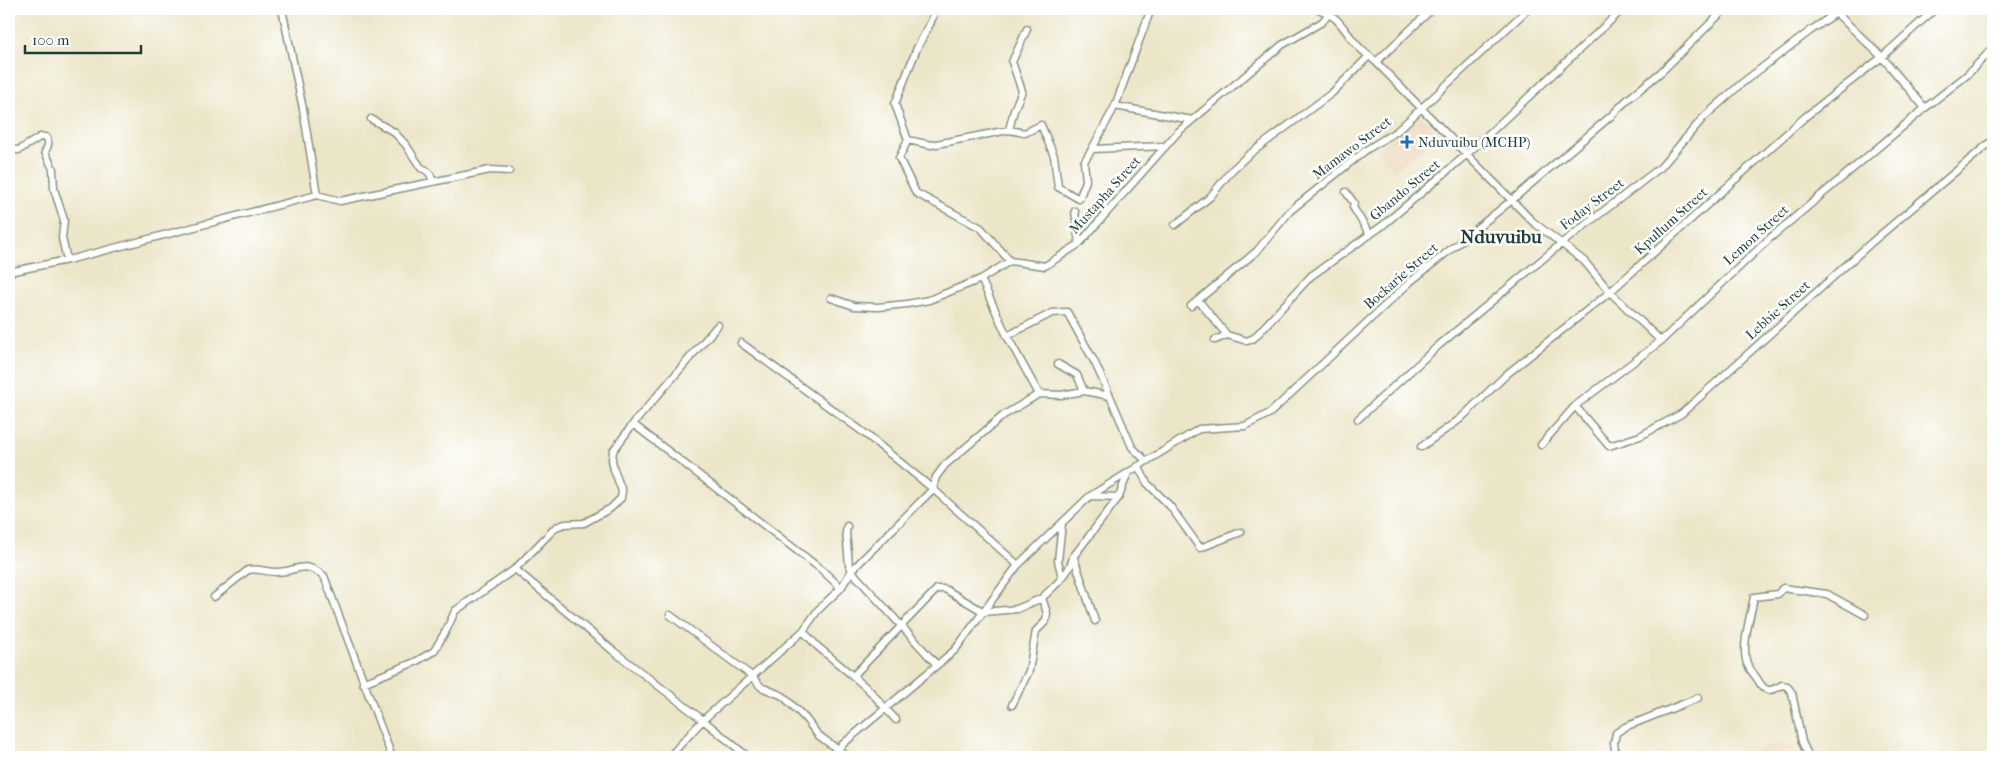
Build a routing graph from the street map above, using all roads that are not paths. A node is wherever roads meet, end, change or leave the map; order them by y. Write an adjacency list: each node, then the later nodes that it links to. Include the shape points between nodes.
1 (282, 9): 32 (street)
2 (936, 9): 23 (street, via 895,104)
3 (1151, 9): 17 (street)
4 (1318, 9): 11 (street)
5 (1432, 9): 16 (street)
6 (1528, 9): 19 (street, Mamawo Street)
7 (1623, 9): 28 (street, Gbando Street)
8 (1725, 9): 33 (street, Bockarie Street, via 1661,72)
9 (1935, 9): 15 (street, Kpullum Street)
10 (1837, 10): 15 (street); 37 (street, Foday Street, via 1742,82 1704,118 1661,167)
11 (1330, 13): 14 (street); 21 (street, Mustapha Street, via 1322,22 1282,46)
12 (1027, 29): 22 (street, via 1012,62 1022,91)
13 (1993, 48): 18 (street, Lemon Street, via 1967,75)
14 (1369, 56): 16 (street); 35 (street, via 1345,82 1246,156 1210,197)
15 (1882, 57): 18 (street); 43 (street, Kpullum Street, via 1805,117)
16 (1376, 62): 19 (street)
17 (1114, 106): 21 (street); 27 (street)
18 (1925, 108): 51 (street, Lemon Street, via 1769,239)
19 (1421, 109): 28 (street); 45 (street, Mamawo Street, via 1397,131 1366,150 1290,211 1256,251)
20 (371, 119): 30 (street, via 394,132 421,168 431,175)
21 (1192, 120): 25 (street, Mustapha Street)
22 (1009, 130): 23 (street, via 931,145); 27 (street, via 1025,133 1041,126 1054,156 1058,187 1078,200 1086,181 1084,162)
23 (908, 140): 40 (street, via 899,158 916,194 982,228)
24 (1993, 140): 57 (street, Lebbie Street, via 1872,242 1681,414 1640,436 1609,446)
25 (1166, 146): 27 (street); 38 (street, Mustapha Street)
26 (9, 149): 39 (street, via 19,150 40,137 48,139 45,152 53,170 54,189 64,220 62,238)
27 (1092, 149)
28 (1466, 155): 33 (street); 36 (street, Gbando Street)
29 (509, 171): 30 (street, via 490,170)
30 (433, 182): 32 (street, via 340,201)
31 (1346, 192): 36 (street)
32 (317, 195): 39 (street)
33 (1512, 200): 37 (street, via 1532,221); 62 (street, Bockarie Street, via 1410,282 1270,413 1245,426 1199,429)
34 (1075, 211): 38 (street)
35 (1175, 225)
36 (1370, 235): 48 (street, Gbando Street, via 1311,276 1254,338 1247,341)
37 (1562, 243): 43 (street, via 1584,261); 58 (street, Foday Street, via 1438,346)
38 (1079, 244): 40 (street, Mustapha Street, via 1044,266)
39 (67, 260): 41 (street)
40 (1010, 261): 42 (street)
41 (9, 272)
42 (981, 278): 44 (street, via 929,300 907,304 854,306); 49 (street)
43 (1610, 292): 51 (street); 61 (street, Kpullum Street, via 1507,374 1460,420)
44 (831, 298)
45 (1198, 300): 46 (street, Mamawo Street); 48 (street)
46 (1191, 306)
47 (718, 325): 59 (street)
48 (1227, 335): 50 (street)
49 (1007, 336): 55 (street); 56 (street, via 1052,313 1067,312)
50 (1215, 340)
51 (1661, 341): 57 (street, Lemon Street)
52 (740, 343): 65 (street, via 863,432)
53 (1058, 364): 54 (street, via 1077,375)
54 (1084, 391): 55 (street); 56 (street)
55 (1039, 394): 65 (street, via 1004,415 944,464)
56 (1110, 396): 62 (street, via 1132,447)
57 (1574, 406): 60 (street, Lemon Street)
58 (1358, 419)
59 (633, 424): 73 (street, via 613,451 621,498 611,508 584,523 556,527); 76 (street)
60 (1542, 445)
61 (1420, 447)
62 (1146, 461): 63 (street, Bockarie Street)
63 (1138, 466): 64 (street, Bockarie Street); 70 (street, via 1147,483 1170,506 1200,548)
64 (1128, 472): 66 (street, Bockarie Street); 67 (street)
65 (933, 489): 72 (street); 74 (street)
66 (1090, 496): 67 (street); 68 (street, Bockarie Street)
67 (1119, 497): 71 (street)
68 (1062, 523): 72 (street, Bockarie Street); 75 (street, via 1058,560)
69 (847, 526): 74 (street)
70 (1241, 532)
71 (1074, 557): 75 (street); 82 (street)
72 (1018, 565): 79 (street, Bockarie Street)
73 (514, 569): 88 (street, via 455,611 434,651); 92 (street)
74 (852, 570): 76 (street); 83 (street)
75 (1062, 577): 78 (street)
76 (841, 588): 84 (street, via 818,610)
77 (214, 597): 88 (street, via 248,570 275,572 302,566 317,570 328,584)
78 (1042, 598): 79 (street, via 1017,609); 90 (street, via 1046,621 1036,631 1029,671)
79 (984, 612): 83 (street, via 945,589 937,589); 85 (street, Bockarie Street, via 955,650)
80 (670, 615): 86 (street)
81 (1865, 616): 101 (street, via 1826,594 1783,588 1778,594 1754,597 1746,661 1762,688 1771,691 1782,685 1792,693 1802,742)
82 (1095, 621)
83 (901, 626): 85 (street); 87 (street)
84 (803, 631): 86 (street); 87 (street)
85 (937, 665): 91 (street, Bockarie Street)
86 (752, 676): 92 (street); 94 (street, via 761,687 783,696 818,735)
87 (853, 676): 91 (street)
88 (363, 683): 95 (street)
89 (1698, 698): 100 (street, via 1616,733)
90 (1012, 705)
91 (885, 708): 93 (street); 94 (street, Bockarie Street)
92 (703, 720): 96 (street); 97 (street)
93 (896, 720)
94 (837, 749): 98 (street, Bockarie Street); 99 (street)
95 (392, 757)
96 (669, 757)
97 (748, 757)
98 (831, 757)
99 (848, 757)
100 (1616, 757)
101 (1809, 757)

